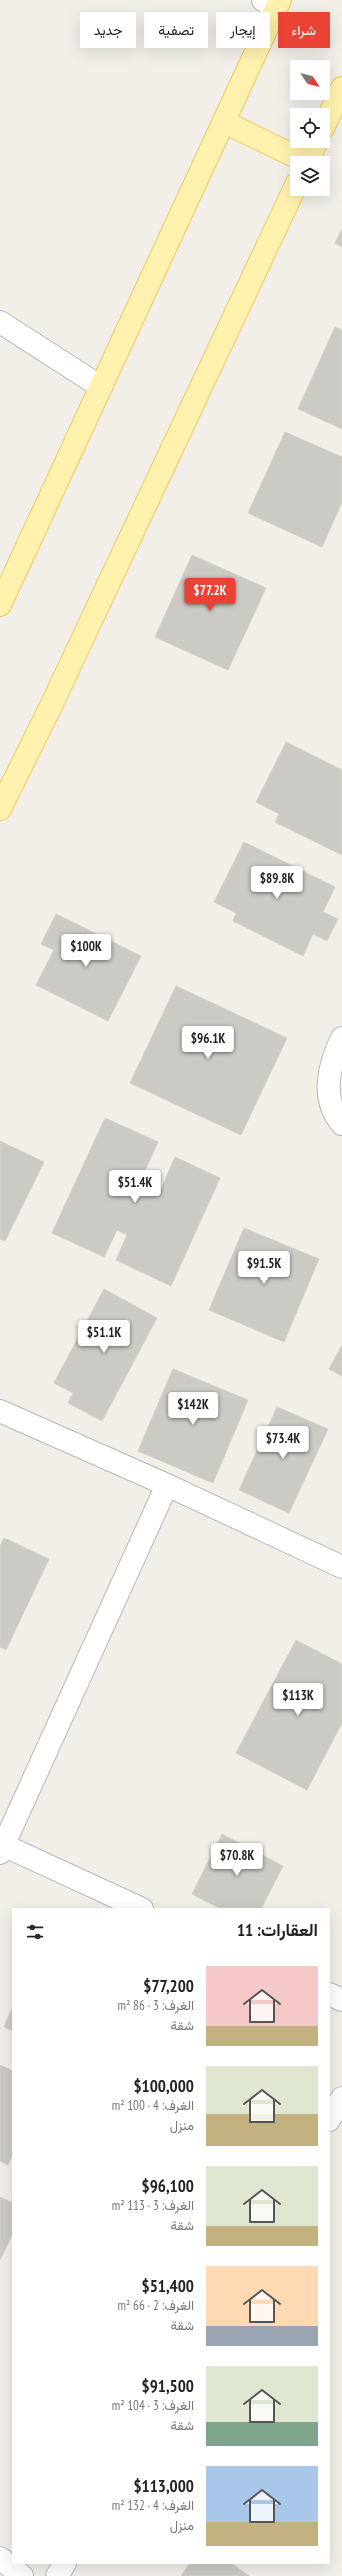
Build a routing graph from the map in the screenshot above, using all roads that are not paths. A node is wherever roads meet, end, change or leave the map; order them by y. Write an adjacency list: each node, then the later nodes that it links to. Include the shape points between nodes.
1 (273, 3): 4 (main road)
2 (342, 88): 3 (main road)
3 (330, 113)
4 (224, 122): 5 (main road); 8 (main road)
5 (292, 156)
6 (291, 196): 10 (main road)
7 (0, 322): 8 (street)
8 (101, 387): 9 (main road)
9 (0, 605)
10 (0, 809)
11 (342, 1038): 12 (street, via 332,1060 328,1096)
12 (342, 1124)
13 (0, 1411): 14 (street)
14 (167, 1485): 15 (street); 16 (street)
15 (342, 1566)
16 (2, 1849): 17 (street)
17 (140, 1908)
18 (330, 1994): 19 (street)
19 (342, 2000)
20 (342, 2098): 21 (street)
21 (330, 2118)
22 (0, 2558): 24 (street)
23 (64, 2564): 25 (street)
24 (22, 2576)
25 (57, 2576)

